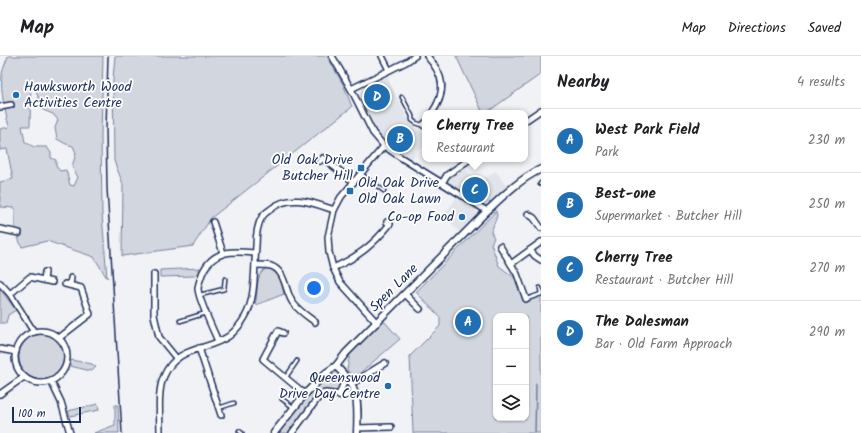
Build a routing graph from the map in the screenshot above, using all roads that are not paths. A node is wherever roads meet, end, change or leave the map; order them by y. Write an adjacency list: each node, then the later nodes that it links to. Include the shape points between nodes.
1 (332, 56): 6 (street)
2 (382, 56): 5 (street)
3 (415, 56): 5 (street)
4 (426, 56): 10 (street, via 438,71 442,85 439,101)
5 (389, 70): 6 (street)
6 (351, 89): 14 (street, via 373,134)
7 (402, 97): 13 (lane, via 412,120)
8 (11, 105): 9 (street)
9 (0, 107)
10 (434, 110)
11 (541, 110): 12 (street)
12 (528, 119)
13 (422, 124)
14 (384, 146): 18 (street); 20 (street)
15 (323, 158): 19 (street)
16 (466, 162): 20 (street, via 447,175)
17 (541, 169): 23 (street, Spen Lane, via 512,188)
18 (361, 174): 19 (street); 21 (lane)
19 (354, 182): 22 (street)
20 (442, 183): 23 (street)
21 (384, 191)
22 (334, 210): 33 (street, via 298,199 284,200 262,217 257,232); 38 (street, via 328,237)
23 (487, 211): 48 (street, Spen Lane)
24 (528, 214): 27 (street)
25 (213, 222): 34 (street)
26 (387, 222): 38 (street, via 390,224 367,249)
27 (541, 228)
28 (0, 230): 29 (street)
29 (19, 233)
30 (541, 242): 32 (street)
31 (500, 246): 36 (street)
32 (530, 250): 35 (street); 36 (street)
33 (255, 253): 34 (street, via 234,251); 37 (street)
34 (222, 254): 50 (street, via 212,259 205,267 198,289)
35 (541, 260)
36 (511, 264): 51 (street)
37 (255, 265): 55 (street, via 271,266 276,269 293,303); 60 (street, via 251,303 245,316 229,336)
38 (333, 268): 56 (street, via 340,282)
39 (45, 272): 43 (street)
40 (154, 274): 64 (street, via 154,315 160,337)
41 (71, 278): 59 (street, via 67,285 81,288 90,314)
42 (225, 279): 50 (lane, via 224,289)
43 (44, 280): 44 (street); 47 (street, via 30,277)
44 (52, 282)
45 (0, 283): 47 (street)
46 (540, 288): 49 (lane)
47 (10, 294): 57 (street)
48 (405, 294): 52 (street); 56 (street, Spen Lane)
49 (541, 294): 51 (lane)
50 (200, 295): 53 (street)
51 (526, 299)
52 (420, 308)
53 (206, 313): 54 (lane); 60 (street)
54 (180, 321)
55 (315, 322)
56 (377, 322): 67 (street, Spen Lane)
57 (34, 332): 59 (street, via 47,332); 63 (street, via 22,340)
58 (283, 333): 69 (street, via 278,331 263,359)
59 (59, 338): 70 (street, via 65,346 66,367 60,376)
60 (218, 341): 61 (street)
61 (199, 348): 64 (street, via 190,350); 79 (street)
62 (0, 349): 63 (street)
63 (16, 352): 68 (street, via 16,361)
64 (177, 359): 84 (street, via 163,377)
65 (297, 361): 69 (lane)
66 (385, 363): 71 (street)
67 (336, 366): 71 (street); 73 (street, Spen Lane)
68 (24, 377): 70 (street, via 33,382); 72 (street)
69 (286, 377): 73 (street)
70 (51, 381): 83 (street, via 61,402)
71 (350, 381): 74 (street); 75 (street, via 344,382)
72 (0, 394)
73 (306, 394): 78 (street, Spen Lane)
74 (356, 394): 75 (street); 82 (street)
75 (339, 395): 86 (street, via 321,394)
76 (282, 399): 78 (lane)
77 (234, 403): 79 (lane)
78 (294, 407): 85 (street, Spen Lane)
79 (219, 408): 80 (street)
80 (221, 415)
81 (391, 427): 82 (street)
82 (357, 430)
83 (70, 433)
84 (160, 433)
85 (274, 433)
86 (292, 433)

